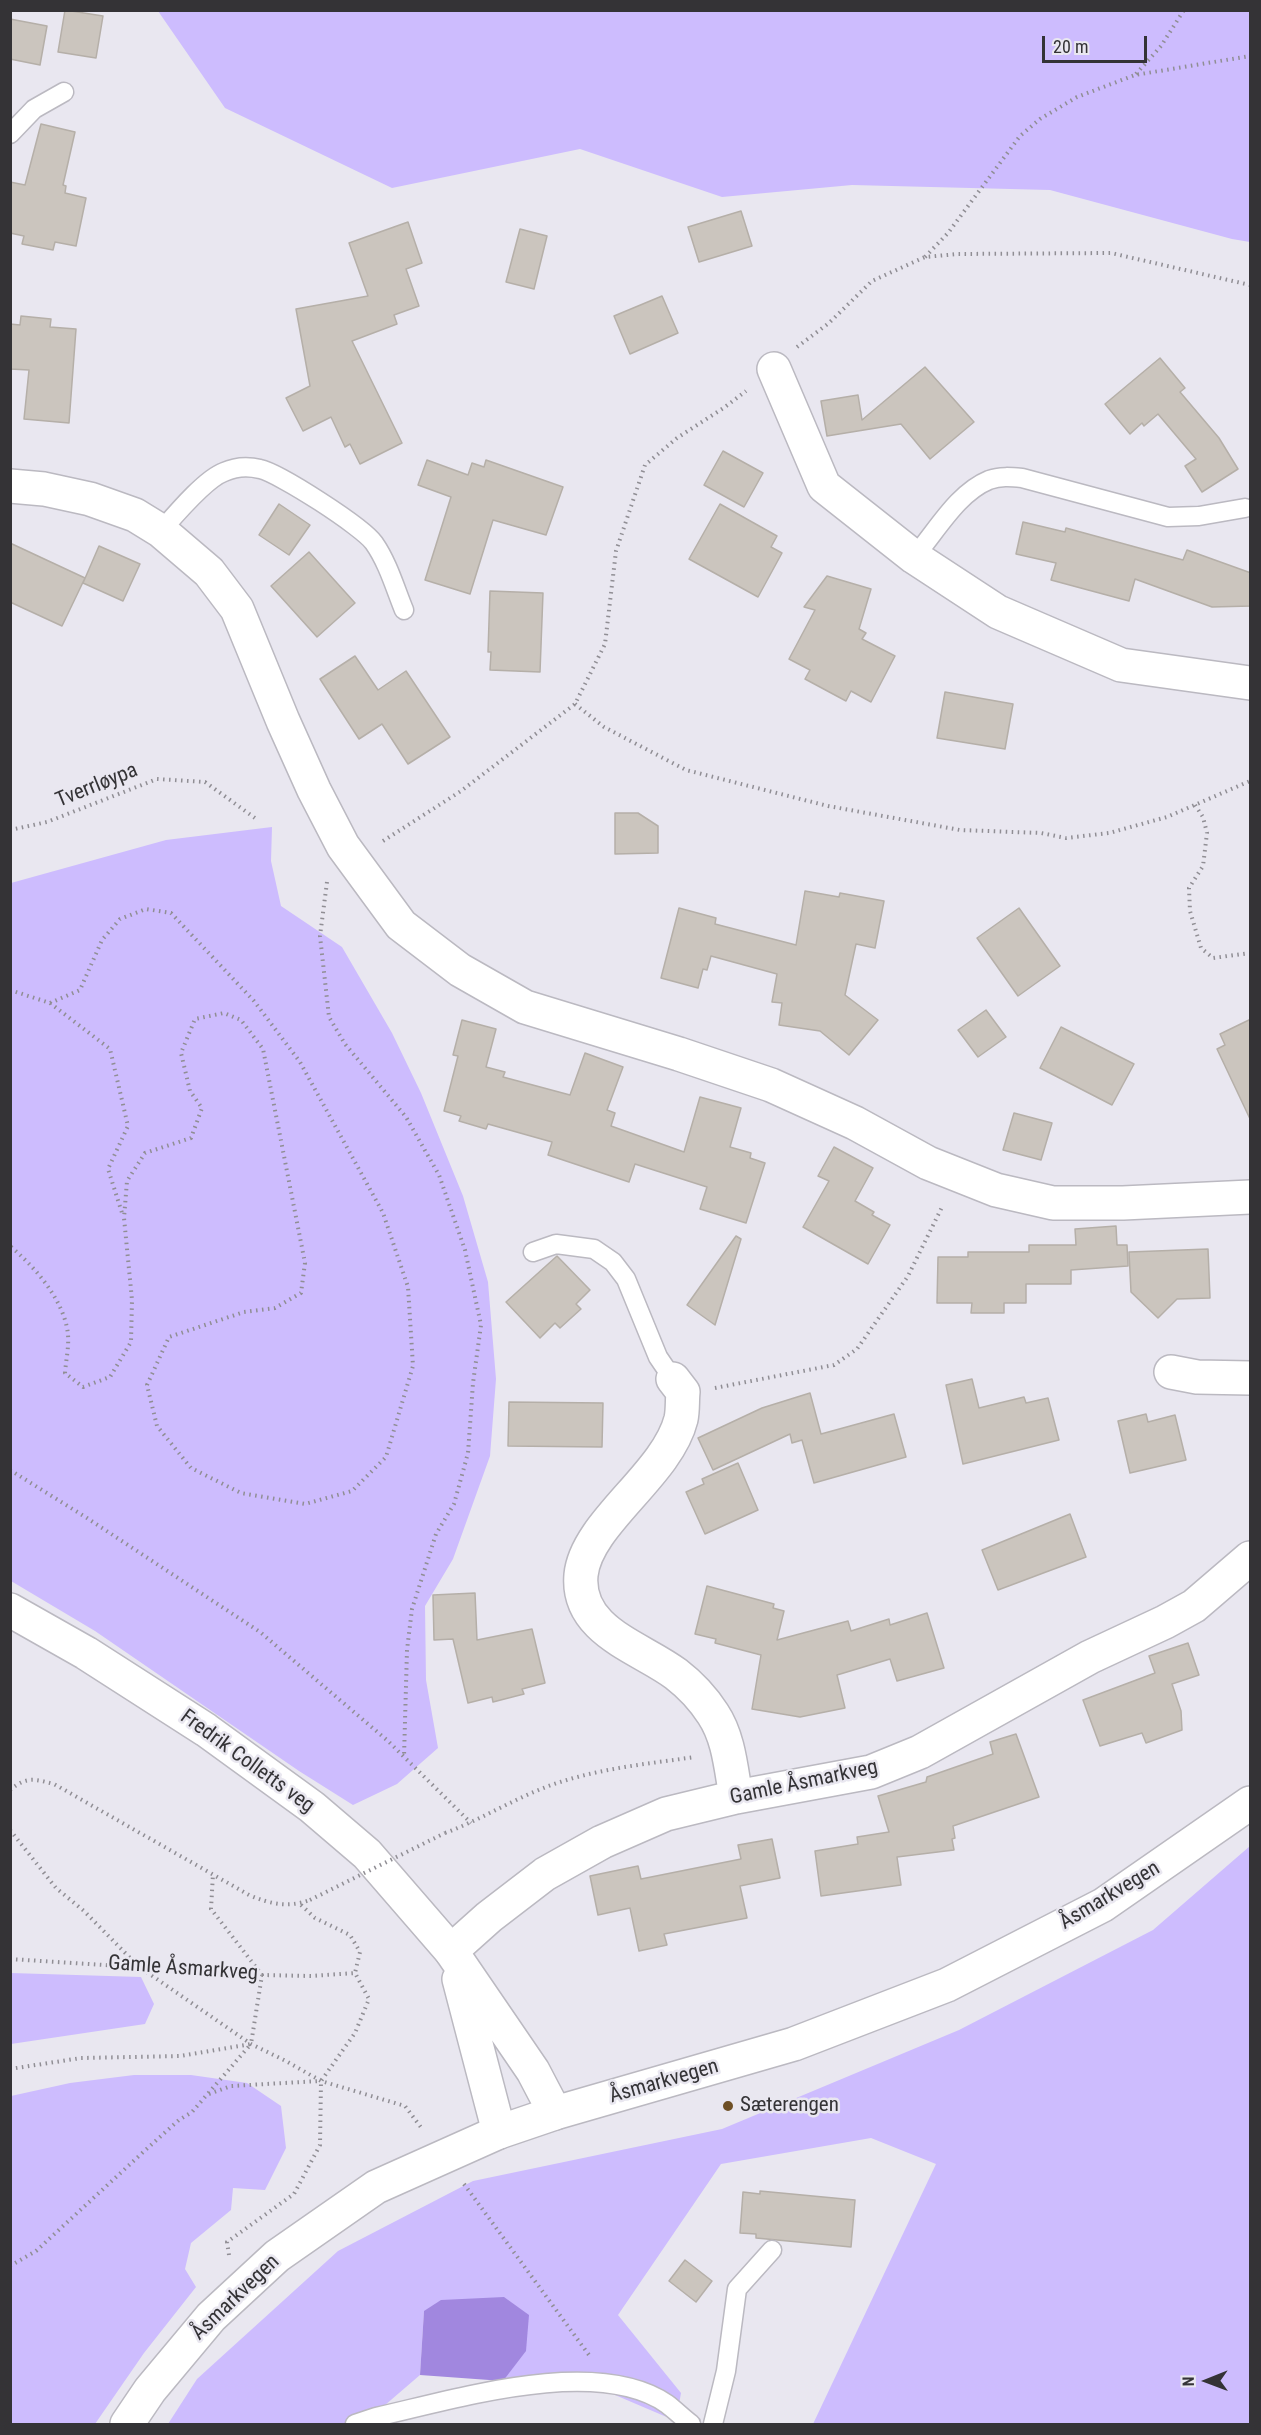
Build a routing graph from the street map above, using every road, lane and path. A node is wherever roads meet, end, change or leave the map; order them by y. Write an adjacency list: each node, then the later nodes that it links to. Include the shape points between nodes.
1 (1184, 10): 3 (path, via 1161,46)
2 (1251, 56): 3 (path)
3 (1135, 75): 6 (path, via 1077,97 1020,136)
4 (63, 92): 5 (lane, via 34,109)
5 (10, 134)
6 (925, 258): 7 (path, via 958,254 1111,253); 8 (path, via 872,281)
7 (1251, 285)
8 (774, 369): 12 (street, via 824,486); 15 (path, via 645,465 616,551 605,644)
9 (10, 486): 11 (street, via 90,499 135,515)
10 (1245, 508): 12 (lane, via 1168,517 1022,478 1003,477 974,489)
11 (161, 531): 13 (lane, via 222,472 241,467 261,469 360,529 383,558); 20 (street, via 209,572 237,609 292,741)
12 (914, 557): 14 (street, via 998,612 1121,665)
13 (404, 610)
14 (1251, 683)
15 (575, 704): 17 (path, via 604,727 686,770 828,806 960,830 1041,833 1066,838 1109,833); 20 (path, via 461,791 383,841)
16 (1251, 781): 17 (path)
17 (1195, 805): 21 (path, via 1207,833 1203,866 1189,888 1190,911 1201,948 1213,957)
18 (255, 818): 19 (path, Tverrløypa, via 205,782 158,778 47,822)
19 (10, 830)
20 (343, 846): 24 (street, via 401,925 460,970 525,1007 771,1085); 36 (path, via 325,886 320,936 329,1017 345,1044 406,1117 440,1175 465,1250 481,1325 468,1453 454,1504 436,1534 412,1609)
21 (1251, 953)
22 (10, 990): 23 (path)
23 (50, 1003): 26 (path, via 110,1048 128,1126 108,1169); 26 (path, via 80,990 102,940 120,919 146,909 171,913 254,1001 300,1062 383,1213 408,1287 413,1366 386,1457 352,1491 305,1504 241,1493 191,1467 157,1426 147,1385 169,1337 244,1312 275,1308 301,1293 305,1263 263,1049 241,1020 224,1013 195,1019 182,1053 190,1091 202,1108 191,1138 145,1153 127,1181)
24 (956, 1174): 25 (street, via 996,1190 1053,1203); 31 (path, via 908,1276 857,1349 834,1365 702,1390)
25 (1251, 1197)
26 (124, 1218): 27 (path, via 132,1300 131,1342 110,1377 83,1387 65,1373 68,1334 56,1299 33,1266)
27 (10, 1246)
28 (533, 1252): 31 (lane, via 556,1244 594,1249 613,1262 626,1279 658,1357)
29 (1171, 1372): 30 (street, via 1197,1377)
30 (1251, 1378)
31 (678, 1386): 35 (street, via 680,1420 649,1474 590,1547 581,1574 583,1601 600,1626 676,1674 696,1694 714,1714)
32 (10, 1470): 36 (path, via 260,1632)
33 (1251, 1558): 38 (street, Gamle Åsmarkveg, via 1194,1606 1090,1657 920,1752 871,1772)
34 (10, 1610): 44 (street, Fredrik Colletts veg, via 86,1653 206,1730 312,1807 367,1854)
35 (729, 1756): 38 (street); 40 (path, via 696,1757 576,1778 546,1787)
36 (404, 1757): 40 (path)
37 (10, 1790): 42 (path, via 22,1780 54,1784)
38 (736, 1797): 44 (street, Gamle Åsmarkveg, via 666,1814 602,1842 545,1874)
39 (1251, 1803): 53 (street, Åsmarkvegen, via 1103,1905 947,1985 794,2044)
40 (471, 1823): 43 (path, bridge)
41 (10, 1830): 46 (path, via 56,1888)
42 (213, 1874): 43 (path, via 270,1904); 48 (path, via 211,1909)
43 (300, 1904): 47 (path, via 315,1918 350,1935 360,1952)
44 (451, 1951): 53 (street, Fredrik Colletts veg, via 533,2072); 54 (street, Fredrik Colletts veg)
45 (10, 1959): 46 (path, Gamle Åsmarkveg)
46 (138, 1966): 48 (path, Gamle Åsmarkveg); 49 (path)
47 (355, 1973): 48 (path, Gamle Åsmarkveg); 51 (path, via 369,1999 355,2033)
48 (262, 1975): 49 (path)
49 (250, 2044): 50 (path, via 180,2056 81,2058); 51 (path); 52 (path)
50 (10, 2069)
51 (321, 2081): 52 (path, via 231,2086); 55 (path, via 405,2106); 59 (path, via 320,2145 294,2194 227,2242)
52 (208, 2095): 58 (path, via 54,2236)
53 (555, 2113): 54 (street, Åsmarkvegen)
54 (499, 2132): 59 (street, Åsmarkvegen, via 376,2187 278,2256)
55 (427, 2135)
56 (460, 2179): 60 (path)
57 (772, 2250): 64 (lane, via 737,2289 726,2371)
58 (10, 2266)
59 (236, 2294): 61 (street, Åsmarkvegen, via 210,2317)
60 (611, 2384): 62 (lane, via 561,2382 519,2386); 63 (lane, via 666,2403)
61 (127, 2424)
62 (355, 2424)
63 (691, 2424)
64 (713, 2424)

